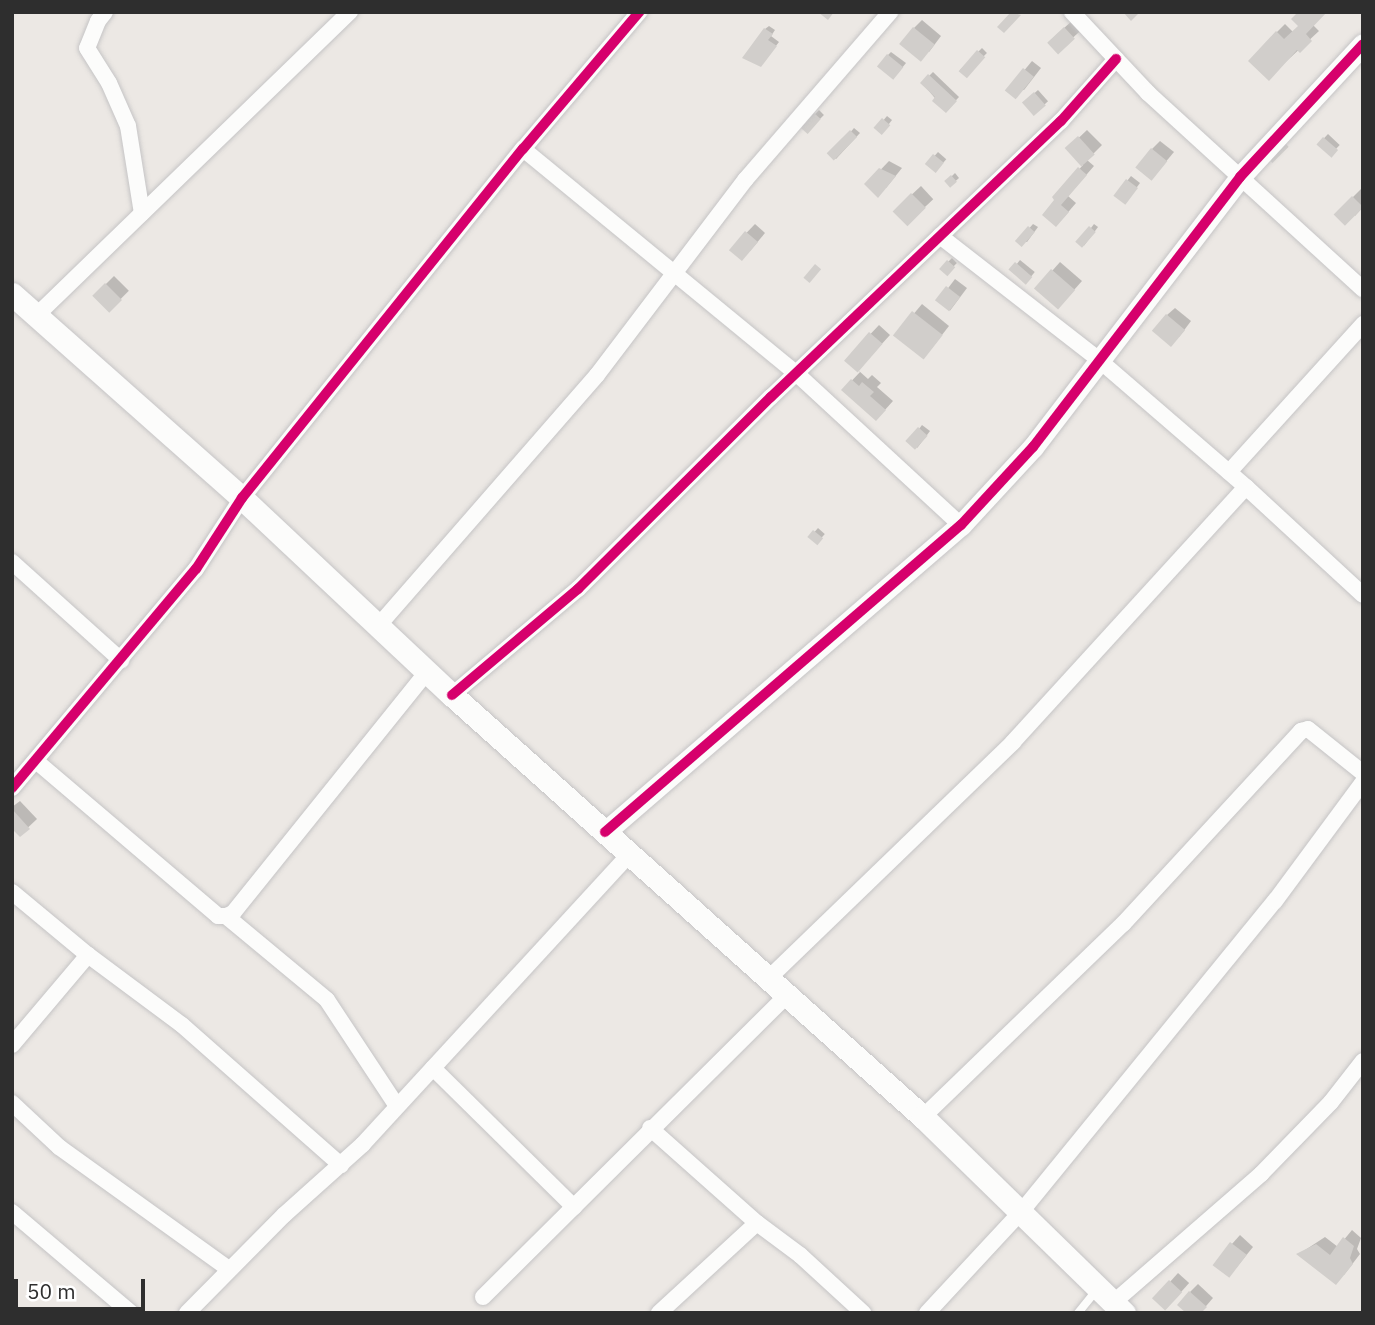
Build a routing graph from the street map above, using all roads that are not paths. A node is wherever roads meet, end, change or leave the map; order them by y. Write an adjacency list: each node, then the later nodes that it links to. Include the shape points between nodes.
1 (105, 12): 10 (street, via 87,48 128,126)
2 (350, 12): 10 (street)
3 (639, 12): 8 (street)
4 (890, 12): 12 (street, via 746,179)
5 (1072, 12): 7 (street)
6 (1363, 44): 9 (street)
7 (1116, 59): 9 (street); 11 (street, via 1061,121)
8 (523, 149): 12 (street); 21 (street)
9 (1240, 177): 13 (street); 17 (street)
10 (142, 213): 15 (street)
11 (940, 236): 17 (street); 18 (street)
12 (674, 274): 18 (street); 25 (street, via 597,375)
13 (1363, 289)
14 (12, 294): 15 (main road)
15 (37, 315): 21 (main road)
16 (1363, 324): 19 (street)
17 (1099, 360): 19 (street); 22 (street, via 1033,447)
18 (796, 373): 22 (street); 28 (street, via 578,589)
19 (1228, 472): 20 (street)
20 (1246, 487): 24 (street); 38 (street, via 1013,742)
21 (242, 498): 25 (main road); 26 (street, via 197,569)
22 (961, 525): 33 (street)
23 (12, 562): 26 (street)
24 (1363, 595)
25 (379, 625): 27 (main road)
26 (121, 660): 29 (street)
27 (428, 672): 28 (main road); 36 (street)
28 (452, 695): 33 (main road)
29 (36, 761): 32 (street); 36 (street, via 218,916)
30 (1363, 773): 45 (street, via 1308,729 1301,731 1123,924)
31 (1363, 782): 50 (street, via 1275,901)
32 (12, 788)
33 (606, 832): 34 (main road)
34 (630, 854): 38 (main road); 42 (street)
35 (12, 892): 37 (street)
36 (226, 916): 44 (street, via 327,1000)
37 (88, 955): 40 (street); 47 (street, via 183,1025)
38 (768, 979): 39 (main road)
39 (787, 995): 45 (main road); 46 (street)
40 (12, 1045)
41 (1363, 1061): 54 (street, via 1331,1102 1261,1174)
42 (433, 1068): 44 (street); 48 (street)
43 (12, 1103): 52 (street, via 59,1147)
44 (397, 1106): 47 (street)
45 (923, 1117): 50 (main road)
46 (650, 1128): 48 (street); 51 (street)
47 (341, 1164): 52 (street)
48 (574, 1207): 53 (street)
49 (12, 1212): 55 (street)
50 (1021, 1212): 54 (main road); 59 (street)
51 (757, 1223): 57 (street); 58 (street)
52 (229, 1269): 56 (street)
53 (483, 1297)
54 (1112, 1301): 60 (lane)
55 (131, 1313)
56 (187, 1313)
57 (659, 1313)
58 (863, 1313)
59 (927, 1313)
60 (1078, 1313)

